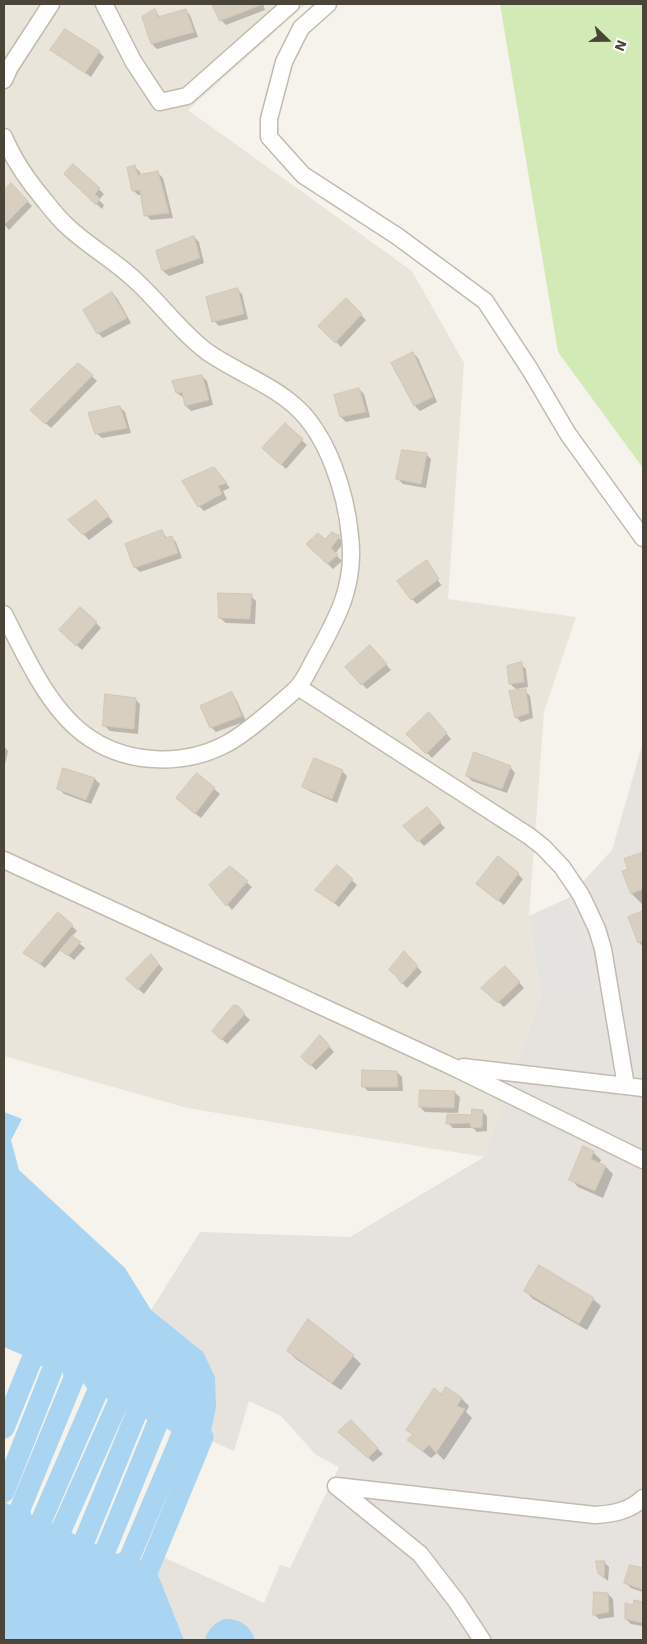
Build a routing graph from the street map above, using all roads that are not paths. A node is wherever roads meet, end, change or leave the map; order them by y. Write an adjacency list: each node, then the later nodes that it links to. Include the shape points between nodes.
1 (51, 4): 5 (street)
2 (104, 4): 3 (street, via 133,61 160,102 187,96)
3 (291, 4)
4 (328, 4): 7 (street, via 301,28 284,62 269,120 269,137 303,175 397,236 485,302 568,434)
5 (4, 80)
6 (4, 136): 9 (street, via 23,174 62,222 123,268 197,344 295,406 309,421 324,446 346,508 351,558 343,605)
7 (643, 538)
8 (4, 614): 9 (street, via 43,688 73,725 92,740 147,760 198,754 228,743)
9 (298, 687): 12 (street, via 529,836 562,867 589,910 603,949)
10 (4, 860): 11 (street)
11 (451, 1066): 12 (street); 14 (street)
12 (626, 1086): 13 (street)
13 (643, 1088)
14 (643, 1160)
15 (643, 1498): 16 (street, via 614,1514 595,1515 336,1486 420,1554)
16 (482, 1640)

